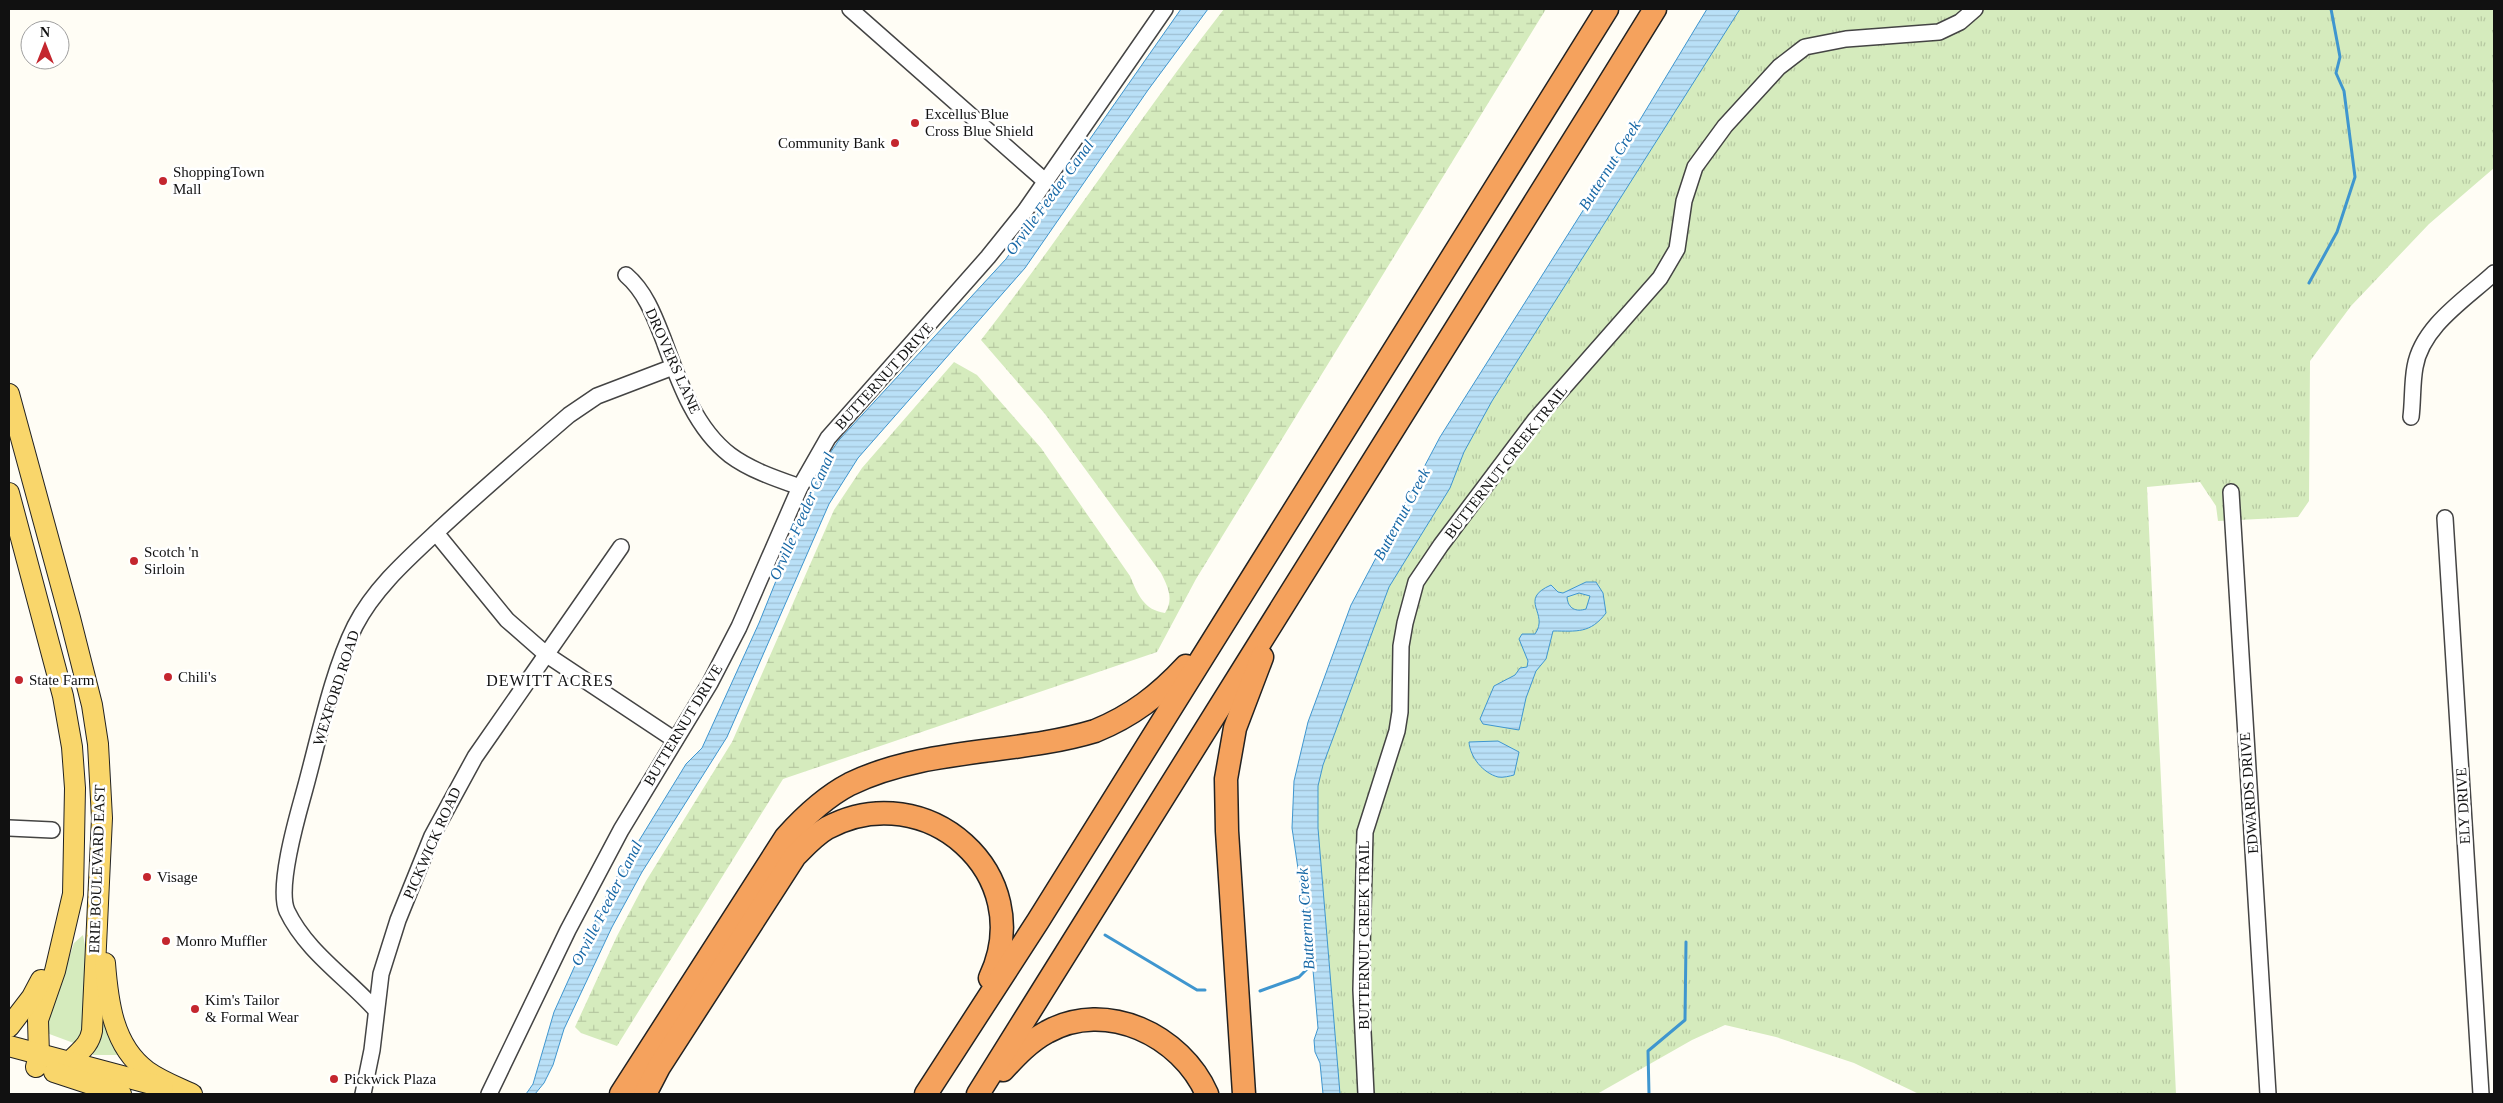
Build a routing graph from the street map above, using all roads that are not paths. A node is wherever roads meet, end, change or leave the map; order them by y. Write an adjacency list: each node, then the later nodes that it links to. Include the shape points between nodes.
1 (850, 9): 6 (street)
2 (1165, 9): 6 (street, BUTTERNUT DRIVE)
3 (1607, 9): 19 (highway)
4 (1655, 9): 18 (highway)
5 (1975, 9): 43 (street, BUTTERNUT CREEK TRAIL, via 1960,22 1939,32 1846,39 1805,46 1779,67 1725,126 1695,167 1684,201 1677,249 1660,278 1535,420 1416,582 1401,646 1397,730 1365,832 1362,990)
6 (1045, 181): 12 (street, BUTTERNUT DRIVE, via 988,257 828,438)
7 (2494, 273): 11 (street, via 2434,328 2422,346 2415,366)
8 (626, 275): 9 (street, DROVERS LANE, via 640,290 652,313)
9 (673, 367): 12 (street, DROVERS LANE, via 705,429 725,450 741,462); 16 (street, WEXFORD ROAD, via 596,396 569,414)
10 (10, 405): 24 (main road, ERIE BOULEVARD EAST, via 94,716 100,775)
11 (2411, 417)
12 (800, 487): 21 (street, BUTTERNUT DRIVE, via 739,627)
13 (2231, 492): 44 (street, EDWARDS DRIVE)
14 (9, 493): 25 (main road, ERIE BOULEVARD EAST, via 63,696 72,747 76,853)
15 (2445, 518): 45 (street, ELY DRIVE)
16 (436, 533): 20 (street, via 507,620); 26 (street, WEXFORD ROAD, via 389,578 354,627 338,670 287,863 284,897 287,910 303,936 326,962)
17 (621, 546): 20 (street, PICKWICK ROAD)
18 (1283, 608): 40 (highway, via 1227,692); 42 (highway, via 1241,706 1226,779)
19 (1217, 632): 28 (highway); 37 (highway, via 1159,693 1112,724 1082,735 914,763 850,784 820,804 786,837)
20 (547, 655): 21 (street); 26 (street, PICKWICK ROAD, via 475,757 432,836 398,920 381,974)
21 (675, 740): 36 (street, BUTTERNUT DRIVE, via 620,830)
22 (9, 828): 23 (street)
23 (52, 830)
24 (100, 904): 32 (main road, ERIE BOULEVARD EAST, via 91,1035 87,1045); 34 (main road, via 107,991 124,1047 150,1073)
25 (66, 928): 27 (main road, via 32,996); 31 (main road, ERIE BOULEVARD EAST, via 38,1020)
26 (376, 1008): 35 (street, PICKWICK ROAD)
27 (9, 1027)
28 (962, 1038): 38 (highway, via 1001,948 1002,928 994,886 982,863 956,836 906,814 866,814 825,829 795,856 659,1067); 39 (highway)
29 (9, 1046): 31 (main road)
30 (9, 1060): 31 (main road)
31 (37, 1061): 32 (main road)
32 (65, 1069): 33 (main road); 34 (main road)
33 (121, 1094)
34 (190, 1094)
35 (366, 1094)
36 (489, 1094)
37 (621, 1094)
38 (645, 1094)
39 (926, 1094)
40 (979, 1094): 41 (highway, via 1017,1055 1047,1032 1076,1022 1107,1020 1131,1025 1171,1045)
41 (1207, 1094)
42 (1244, 1094)
43 (1366, 1094)
44 (2268, 1094)
45 (2481, 1094)

